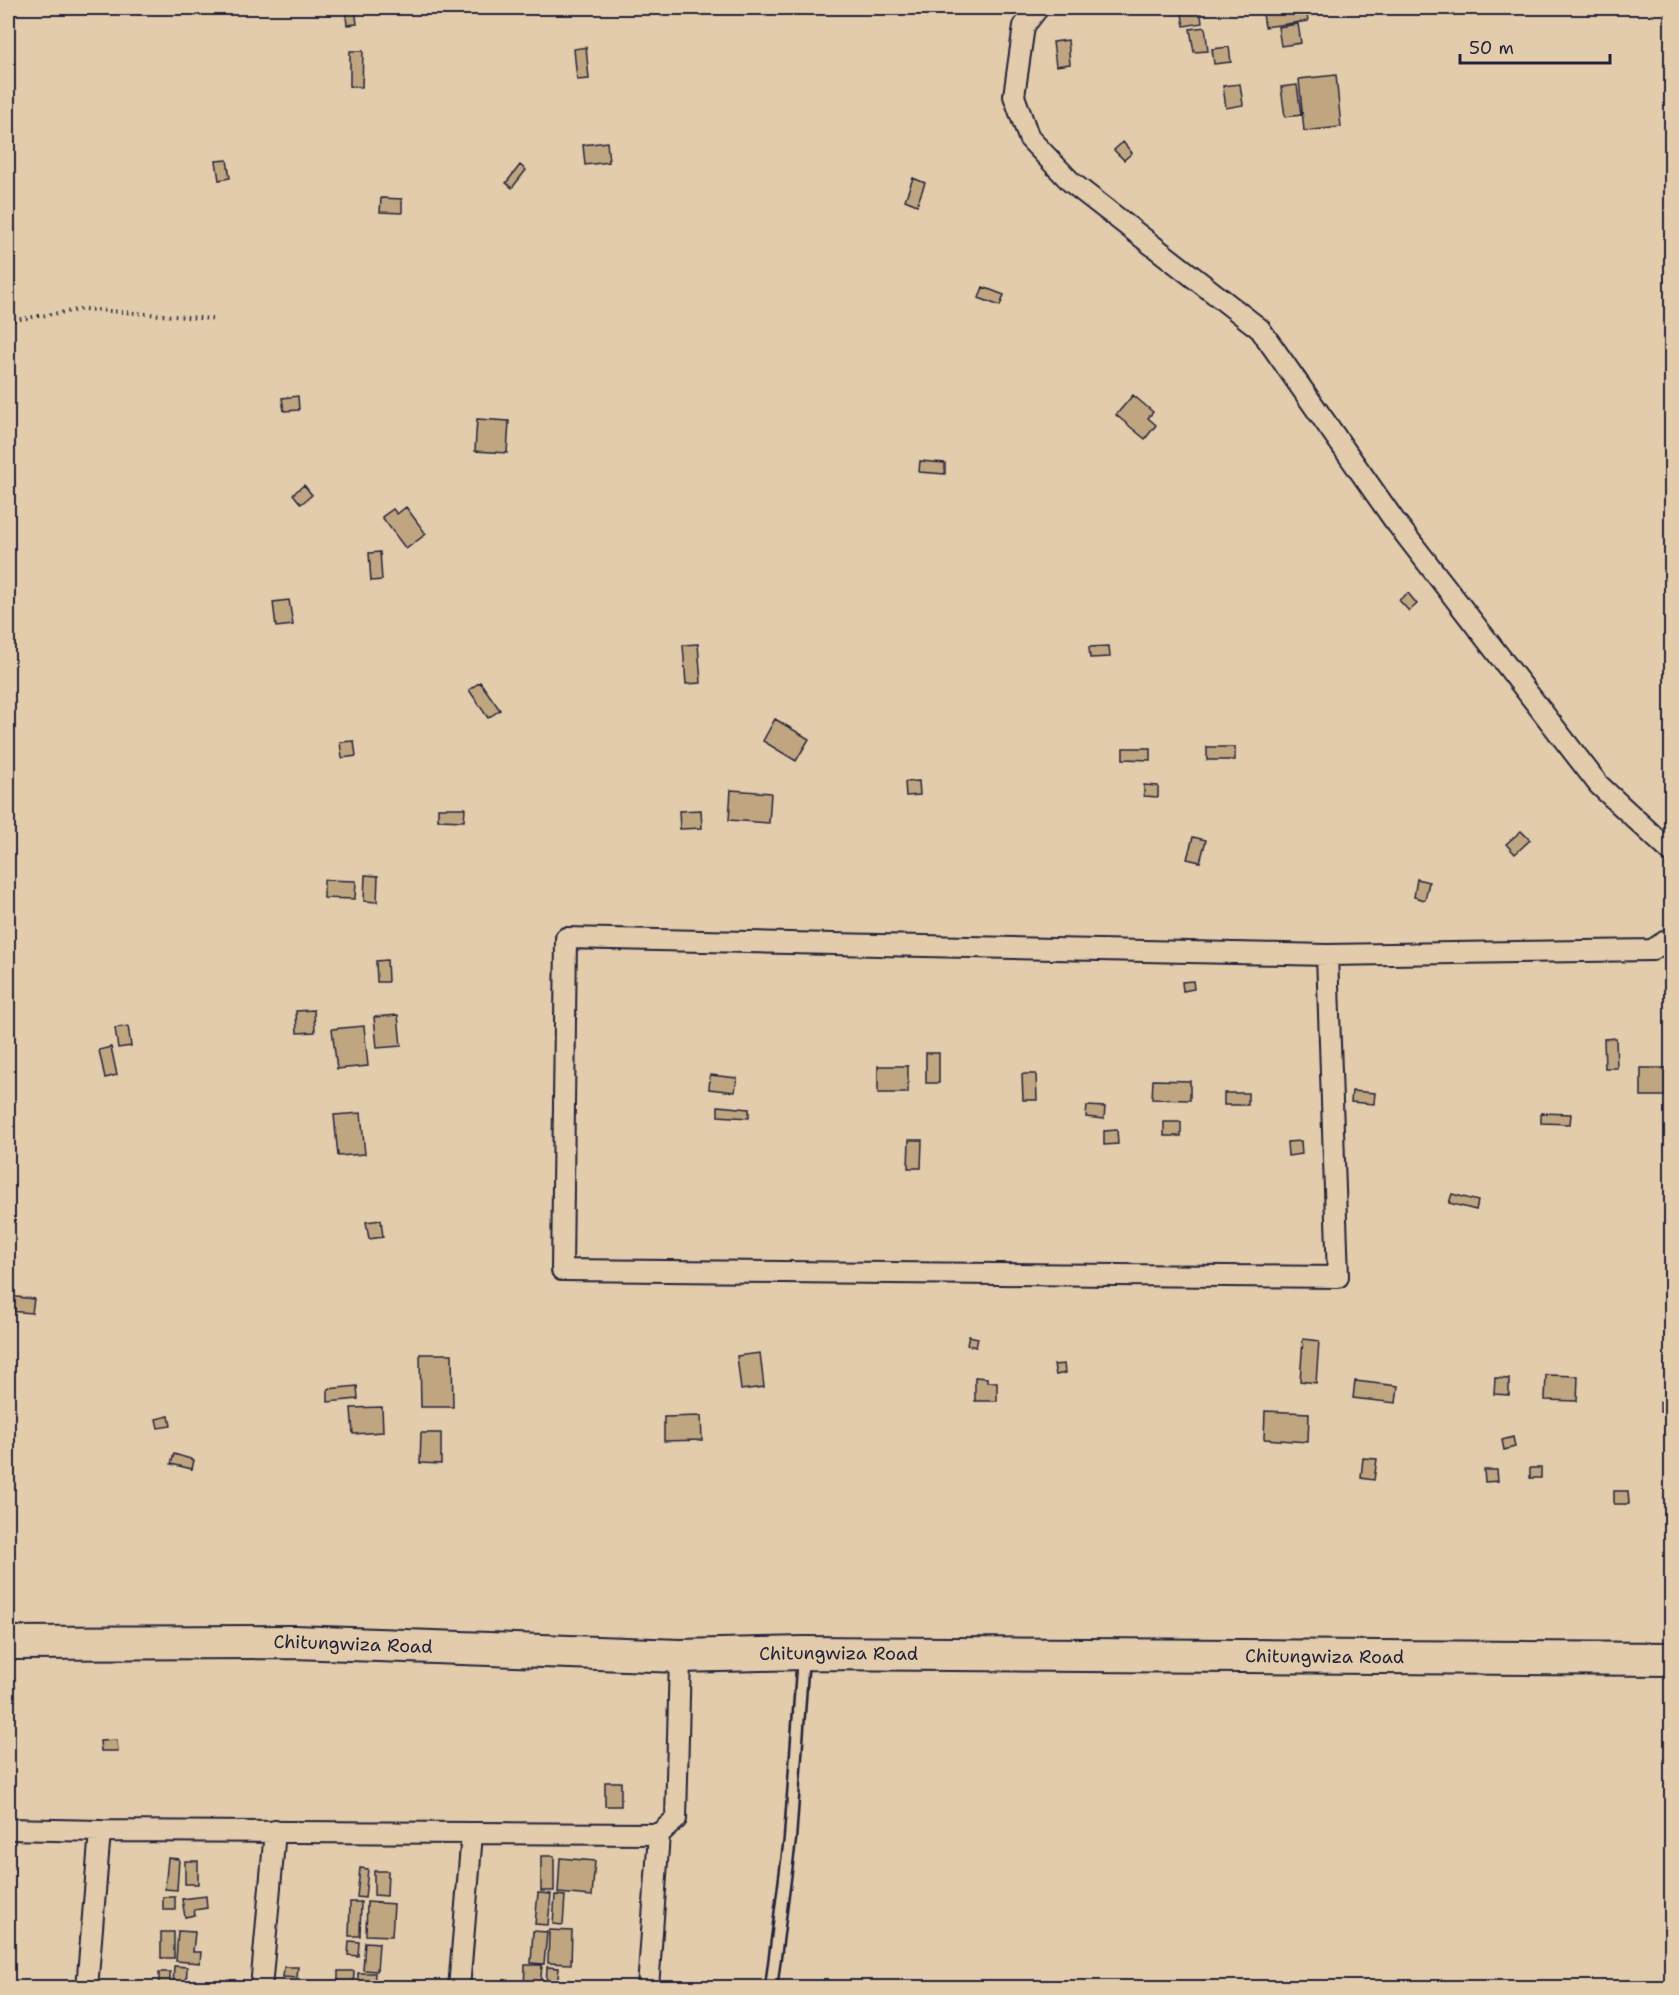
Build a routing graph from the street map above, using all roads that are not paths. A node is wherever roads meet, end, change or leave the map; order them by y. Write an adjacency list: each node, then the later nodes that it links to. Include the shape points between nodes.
1 (1038, 8): 2 (street, via 1024,26 1014,96 1029,138 1071,182 1260,329 1394,520 1599,785)
2 (1671, 853)
3 (1671, 937): 4 (street, via 1652,950)
4 (1327, 955): 4 (street, via 566,938 562,1270 1338,1277)
5 (8, 1643): 7 (main road, Chitungwiza Road, via 294,1642)
6 (803, 1653): 7 (main road, Chitungwiza Road); 8 (main road, Chitungwiza Road); 18 (lane, via 790,1839)
7 (680, 1656): 13 (street, via 676,1819)
8 (1671, 1659)
9 (8, 1829): 10 (street)
10 (100, 1831): 11 (street); 14 (street)
11 (275, 1831): 12 (street); 15 (street)
12 (472, 1834): 13 (street); 16 (street)
13 (659, 1834): 17 (street)
14 (87, 1988)
15 (261, 1988)
16 (459, 1988)
17 (648, 1988)
18 (771, 1988)

